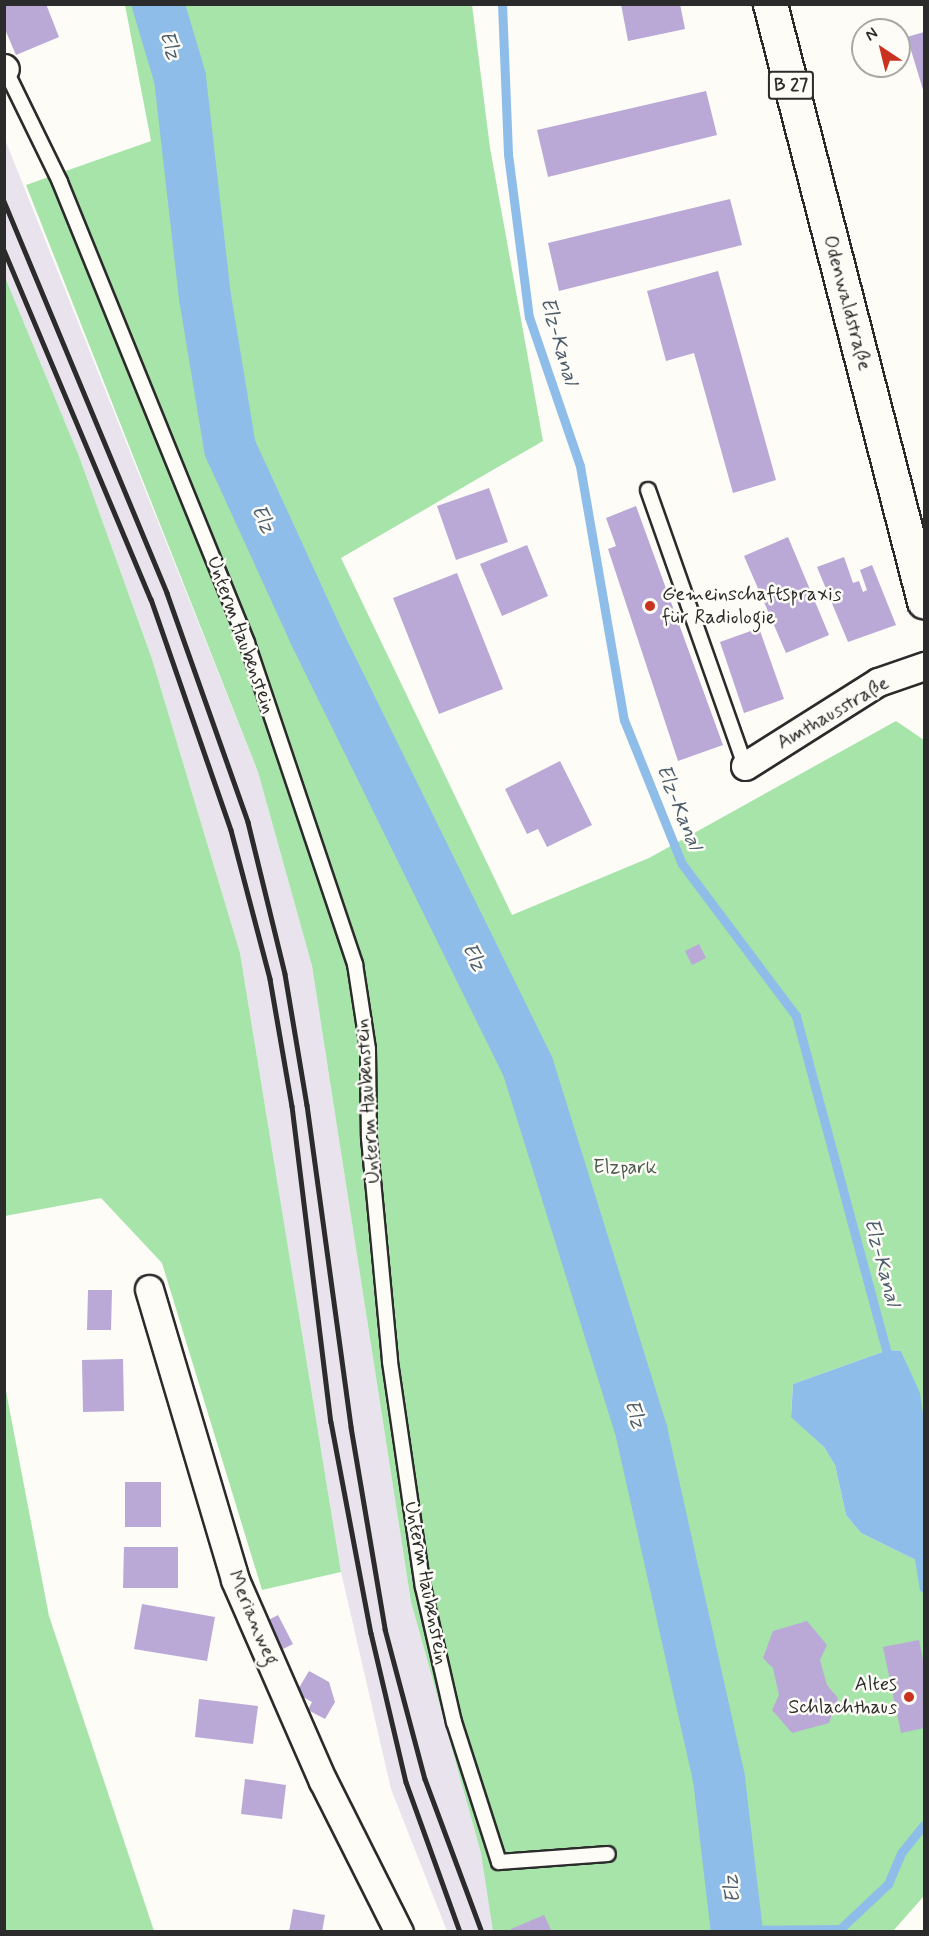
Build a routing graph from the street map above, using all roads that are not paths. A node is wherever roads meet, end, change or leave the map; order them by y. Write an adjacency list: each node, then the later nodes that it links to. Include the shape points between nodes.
1 (770, 4): 4 (main road, Odenwaldstraße / B 27)
2 (5, 69): 8 (lane, Unterm Haubenstein, via 60,183 247,643 355,964 368,1048 369,1138 390,1362 423,1587 454,1722 499,1862)
3 (648, 490): 6 (lane)
4 (924, 601)
5 (924, 666): 6 (street, Amthausstraße, via 878,682)
6 (745, 766)
7 (149, 1289): 9 (street, Merianweg, via 235,1580 323,1781)
8 (608, 1854)
9 (399, 1932)

